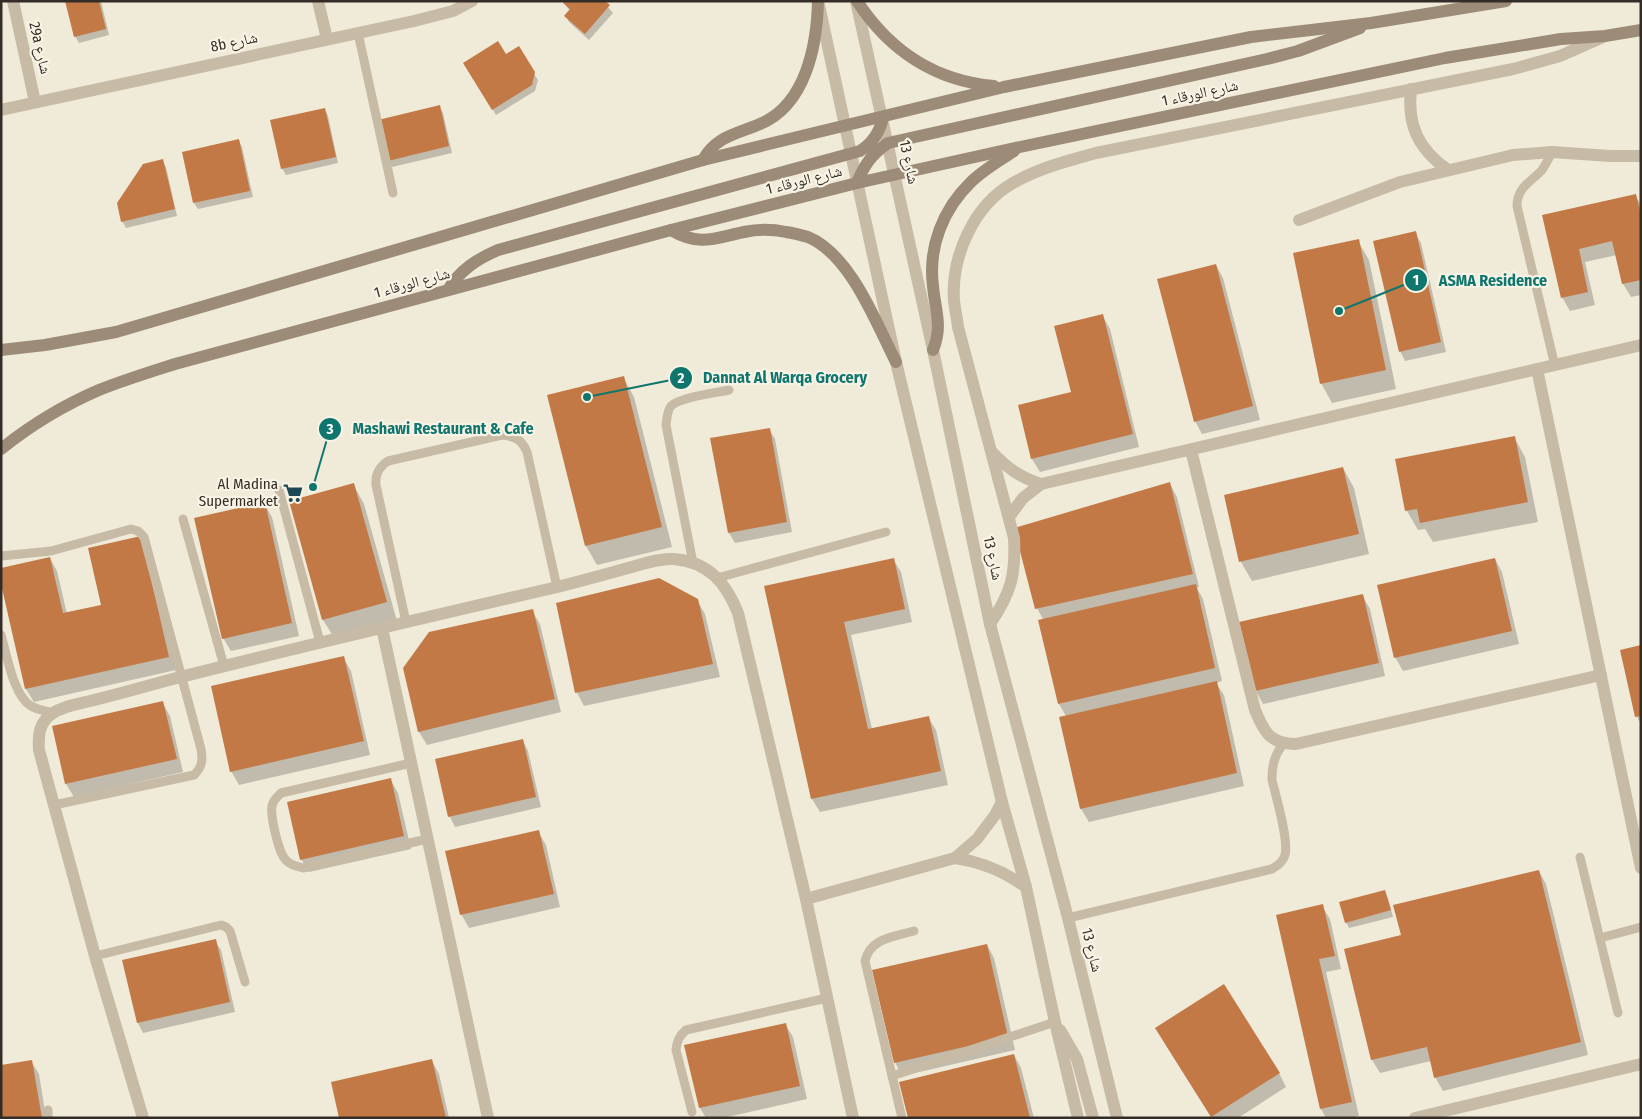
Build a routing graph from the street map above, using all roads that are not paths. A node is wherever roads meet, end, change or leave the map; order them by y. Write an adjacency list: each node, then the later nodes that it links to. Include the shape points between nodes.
1 (13, 1): 14 (street, 29a شارع)
2 (318, 1): 11 (street)
3 (472, 1): 9 (street, 8b شارع, via 453,11)
4 (818, 1): 17 (street); 23 (main road, via 814,46 792,97 763,123 715,143)
5 (856, 1): 12 (main road, via 882,34 918,62 959,80); 16 (street, شارع 13)
6 (1506, 1): 7 (main road)
7 (1371, 23): 12 (main road, via 1250,37); 18 (main road, via 1267,59)
8 (1641, 30): 10 (main road, شارع الورقاء 1)
9 (358, 33): 11 (street, 8b شارع); 27 (lane)
10 (1605, 36): 13 (street, via 1537,63); 19 (main road, شارع الورقاء 1, via 1561,39 1445,58)
11 (327, 39): 14 (street, 8b شارع)
12 (1004, 87): 16 (main road)
13 (1412, 88): 24 (street, via 1410,115 1419,141); 40 (street, via 1060,162 1012,184 988,203 973,222 963,245 955,272 954,300 958,327)
14 (35, 102): 15 (street, 8b شارع)
15 (1, 110)
16 (883, 117): 17 (main road); 18 (street, شارع 13); 21 (main road, via 873,140)
17 (845, 125): 21 (street); 23 (main road)
18 (888, 143): 25 (street, شارع 13); 26 (main road, via 869,160)
19 (1020, 147): 25 (main road, شارع الورقاء 1); 33 (main road, via 972,181 949,208 942,223 932,270 939,322)
20 (1552, 152): 22 (street); 24 (street, via 1513,155); 35 (lane, via 1543,168 1519,192 1517,206)
21 (851, 154): 26 (street); 30 (main road, via 498,250 470,264)
22 (1641, 156)
23 (703, 160): 32 (main road, via 124,330)
24 (1448, 170): 28 (street, via 1400,182)
25 (895, 174): 26 (main road, شارع الورقاء 1); 33 (street, شارع 13)
26 (858, 183): 29 (main road, شارع الورقاء 1); 34 (street)
27 (393, 193)
28 (1299, 220)
29 (672, 230): 30 (main road, شارع الورقاء 1); 34 (main road, via 680,236 700,241 761,229 809,238 837,259 849,274)
30 (448, 290): 38 (main road, شارع الورقاء 1, via 175,364 99,390 44,418)
31 (1641, 345): 35 (street)
32 (1, 350)
33 (933, 350): 51 (street, شارع 13)
34 (896, 362): 61 (street)
35 (1554, 366): 36 (street)
36 (1537, 369): 39 (street); 56 (street)
37 (729, 390): 47 (lane, via 678,401 670,407 667,416 666,425)
38 (1, 449)
39 (1191, 450): 41 (street); 59 (street, via 1256,710 1269,736)
40 (992, 452): 41 (street, via 1019,476); 43 (street)
41 (1041, 484): 43 (street, via 1023,498)
42 (279, 490): 54 (lane)
43 (1009, 517): 51 (street, via 1014,538 1012,584)
44 (183, 519): 55 (lane)
45 (886, 532): 48 (lane)
46 (1, 556): 57 (lane, via 40,553 131,530 138,531 144,537)
47 (693, 563): 48 (street); 49 (street, via 673,559 654,561)
48 (718, 578): 68 (street, via 738,613)
49 (557, 587): 50 (street); 50 (lane, via 527,452 520,441 502,435 398,459 379,468 376,485)
50 (406, 622): 52 (street)
51 (990, 624): 69 (street, شارع 13)
52 (382, 628): 54 (street); 60 (street)
53 (1, 635): 58 (lane, via 20,696 31,706)
54 (320, 642): 55 (street)
55 (224, 666): 57 (street)
56 (1601, 675): 59 (street, via 1296,744); 66 (street)
57 (182, 677): 58 (street); 62 (lane, via 203,759 201,768 194,775)
58 (54, 712): 62 (street, via 43,722 38,736)
59 (1283, 744): 69 (lane, via 1275,757 1272,772 1285,843 1281,863 1272,869)
60 (411, 763): 63 (street); 63 (lane, via 281,793 275,799 272,815 283,857 291,865 303,868)
61 (1002, 802): 65 (street, via 977,838); 67 (street)
62 (54, 805): 73 (street)
63 (427, 839): 82 (street)
64 (1580, 857): 72 (lane)
65 (955, 858): 67 (street, via 985,864); 68 (street)
66 (1641, 868)
67 (1026, 886): 77 (street)
68 (806, 899): 75 (street)
69 (1068, 918): 87 (street, شارع 13)
70 (1641, 927): 72 (lane)
71 (914, 932): 79 (lane, via 873,945 865,961)
72 (1600, 938): 76 (lane)
73 (95, 956): 74 (lane, via 221,925 230,931); 81 (street)
74 (245, 982)
75 (827, 998): 80 (lane, via 686,1030 680,1035 676,1050); 83 (street)
76 (1618, 1013)
77 (1055, 1022): 79 (lane); 85 (street); 86 (street, via 1076,1058)
78 (1641, 1064): 88 (street)
79 (892, 1076): 84 (lane)
80 (692, 1112)
81 (143, 1118)
82 (488, 1118)
83 (853, 1118)
84 (902, 1118)
85 (1078, 1118)
86 (1093, 1118)
87 (1116, 1118)
88 (1415, 1118)

